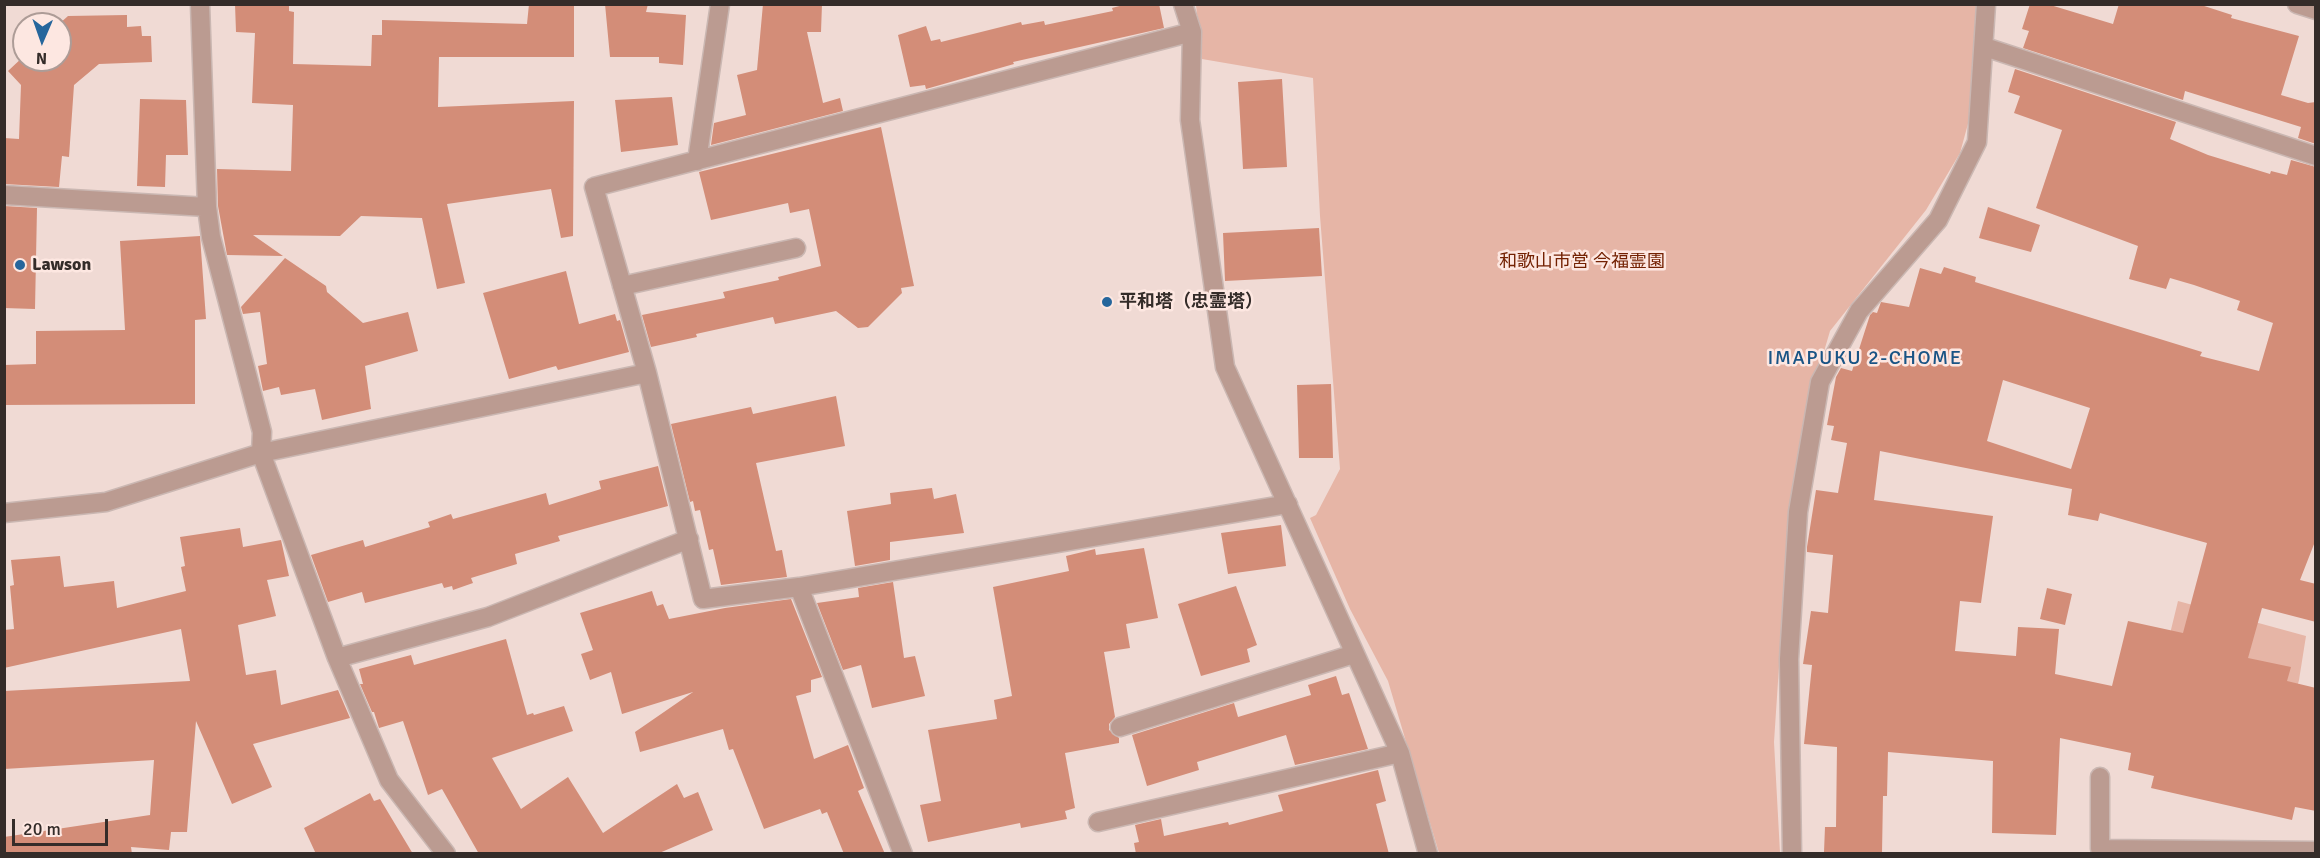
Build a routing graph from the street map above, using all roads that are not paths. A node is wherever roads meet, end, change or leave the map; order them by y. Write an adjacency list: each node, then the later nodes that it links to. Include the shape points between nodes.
1 (200, 4): 12 (street)
2 (720, 4): 10 (street)
3 (1183, 4): 7 (street)
4 (1986, 4): 8 (street)
5 (2297, 4): 6 (street)
6 (2316, 10)
7 (1192, 32): 10 (street); 17 (street, via 1190,120 1225,367)
8 (1985, 47): 9 (street); 31 (street, via 1977,142 1938,220 1859,311 1820,382 1798,512 1789,659)
9 (2316, 156)
10 (697, 161): 14 (street, via 594,187)
11 (4, 195): 12 (street)
12 (207, 207): 16 (street, via 211,237 262,432)
13 (796, 248): 14 (street)
14 (622, 286): 15 (street)
15 (647, 373): 16 (street); 19 (street)
16 (261, 453): 18 (street, via 106,502); 22 (street)
17 (1288, 504): 20 (street); 21 (street)
18 (4, 513)
19 (689, 539): 20 (street, via 703,599); 22 (street, via 488,617)
20 (799, 587): 29 (street)
21 (1354, 654): 23 (street); 24 (street)
22 (337, 658): 28 (street, via 389,780)
23 (1120, 727)
24 (1400, 753): 26 (street); 30 (street)
25 (2100, 777): 27 (street, via 2100,849)
26 (1098, 822)
27 (2316, 851)
28 (446, 854)
29 (903, 854)
30 (1428, 854)
31 (1792, 854)

